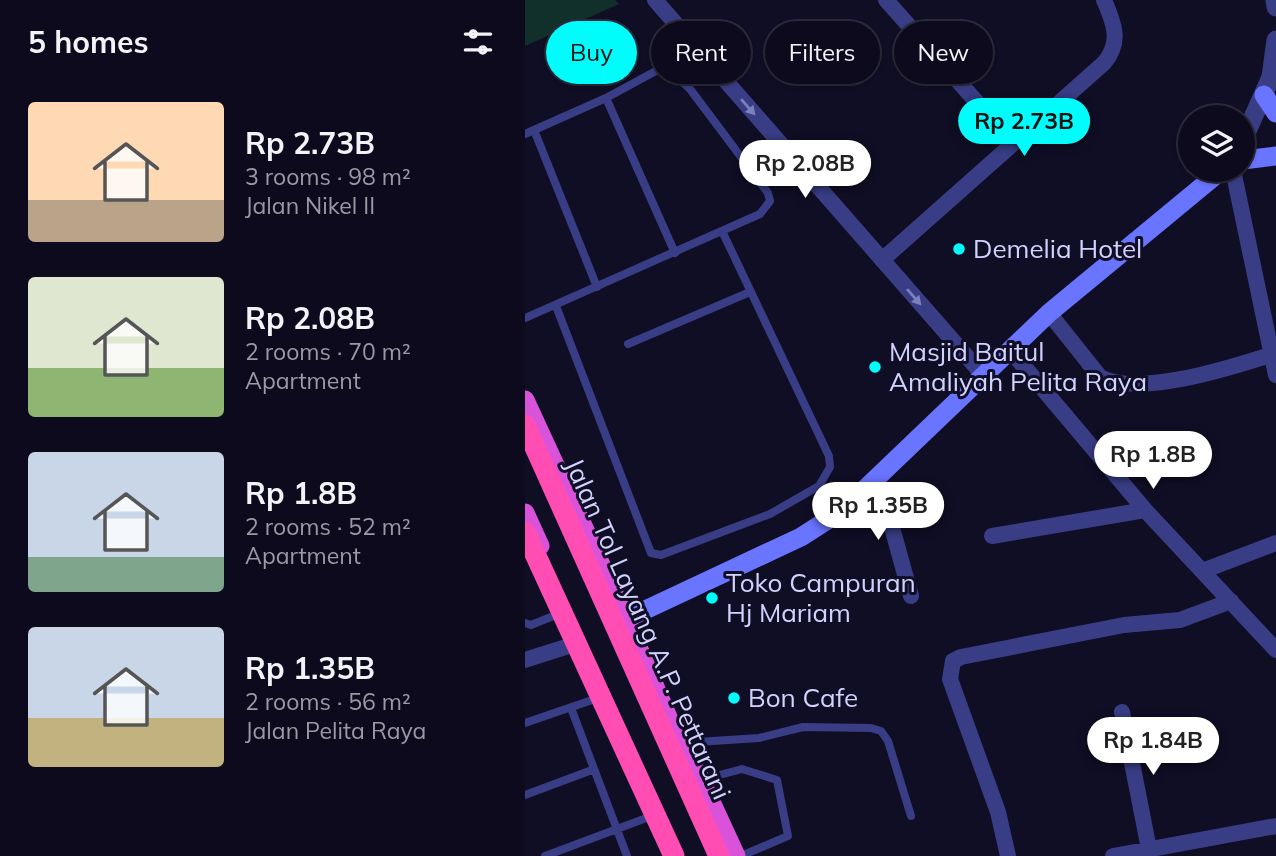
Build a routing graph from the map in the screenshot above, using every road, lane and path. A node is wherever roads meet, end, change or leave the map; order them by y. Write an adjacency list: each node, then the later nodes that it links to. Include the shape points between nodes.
1 (655, 0): 20 (street, one-way to 20)
2 (885, 0): 13 (street)
3 (1104, 0): 13 (street, via 1116,31 1112,54)
4 (1275, 0): 5 (street)
5 (1276, 7)
6 (1276, 40): 7 (street)
7 (1264, 95): 9 (main road); 10 (street)
8 (606, 98): 11 (lane); 18 (lane, via 665,66 690,89 770,201 760,214); 19 (lane)
9 (1276, 113)
10 (1255, 114)
11 (534, 130): 12 (lane); 21 (lane)
12 (525, 134)
13 (1013, 143): 20 (street)
14 (1276, 156): 15 (main road)
15 (1255, 159)
16 (1207, 182): 24 (main road)
17 (1235, 182): 28 (street)
18 (722, 232): 19 (lane); 22 (lane)
19 (675, 253): 21 (lane)
20 (883, 260): 29 (street, one-way to 29)
21 (597, 287): 23 (lane)
22 (750, 292): 23 (lane, via 829,456 830,467 819,486 770,514 661,555 651,553); 26 (lane)
23 (556, 306): 25 (lane)
24 (1049, 313): 27 (main road); 28 (street, via 1100,377 1111,383 1187,379)
25 (525, 318)
26 (628, 344)
27 (1010, 350): 29 (main road); 35 (street)
28 (1270, 355): 30 (street)
29 (983, 375): 34 (main road)
30 (1276, 375)
31 (525, 400): 43 (highway)
32 (525, 425): 66 (highway, Jalan Tol Layang A.P. Pettarani)
33 (525, 453): 65 (highway, Jalan Tol Layang A.P. Pettarani)
34 (874, 479): 41 (street); 43 (main road, via 843,510 801,537)
35 (1145, 510): 38 (street); 40 (street)
36 (525, 513): 45 (highway)
37 (525, 532): 63 (highway, bridge)
38 (992, 536)
39 (1276, 542): 40 (street)
40 (1205, 570): 42 (street)
41 (911, 596)
42 (1231, 601): 46 (street); 68 (street, via 1180,620 1124,625 953,661 950,679)
43 (626, 619): 52 (highway)
44 (525, 623): 45 (lane)
45 (567, 628): 47 (street); 64 (highway)
46 (1275, 648)
47 (525, 660)
48 (595, 699): 49 (lane)
49 (571, 708): 51 (lane); 53 (lane)
50 (1122, 712): 60 (street)
51 (525, 723)
52 (679, 743): 54 (highway); 56 (lane, via 759,738 803,727 881,731)
53 (592, 770): 55 (lane); 59 (lane)
54 (701, 780): 67 (highway); 67 (lane, via 742,769 777,780 788,836)
55 (525, 795)
56 (911, 816)
57 (649, 817): 59 (lane)
58 (1276, 826): 60 (street)
59 (617, 831): 61 (lane); 62 (lane)
60 (1154, 851): 69 (street)
61 (545, 856)
62 (627, 856)
63 (674, 856)
64 (681, 856)
65 (705, 856)
66 (719, 856)
67 (739, 856)
68 (1009, 856)
69 (1113, 856)

